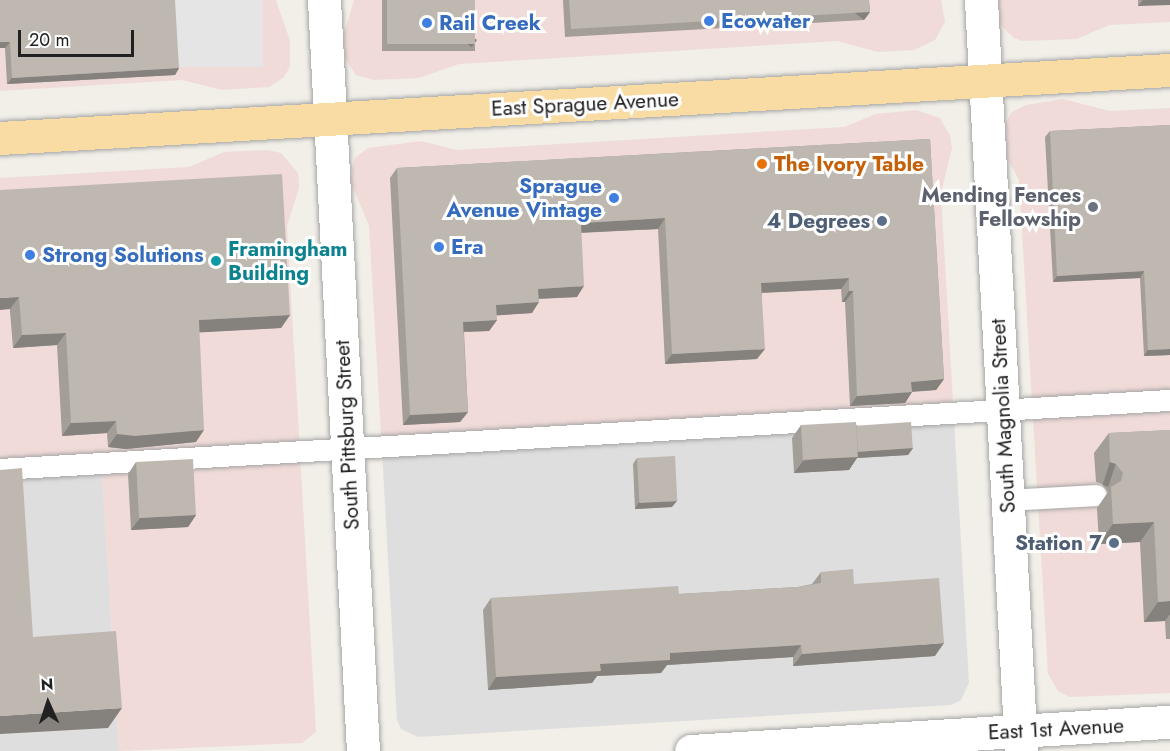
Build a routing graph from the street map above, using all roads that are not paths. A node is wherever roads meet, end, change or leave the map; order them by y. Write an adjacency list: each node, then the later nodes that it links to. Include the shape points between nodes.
1 (324, 0): 5 (street, South Pittsburg Street)
2 (981, 0): 4 (street, South Magnolia Street)
3 (1170, 70): 4 (main road, East Sprague Avenue)
4 (985, 81): 5 (main road, East Sprague Avenue); 8 (street, South Magnolia Street)
5 (331, 119): 6 (main road, East Sprague Avenue); 9 (street, South Pittsburg Street)
6 (0, 138)
7 (1170, 400): 8 (lane)
8 (1002, 410): 9 (lane); 12 (street, South Magnolia Street)
9 (347, 449): 10 (lane); 15 (street, South Pittsburg Street)
10 (0, 469)
11 (1096, 495): 12 (lane)
12 (1007, 500): 14 (street, South Magnolia Street)
13 (1170, 722): 14 (street, East 1st Avenue)
14 (1020, 741): 16 (street, East 1st Avenue)
15 (363, 751)
16 (691, 751)

